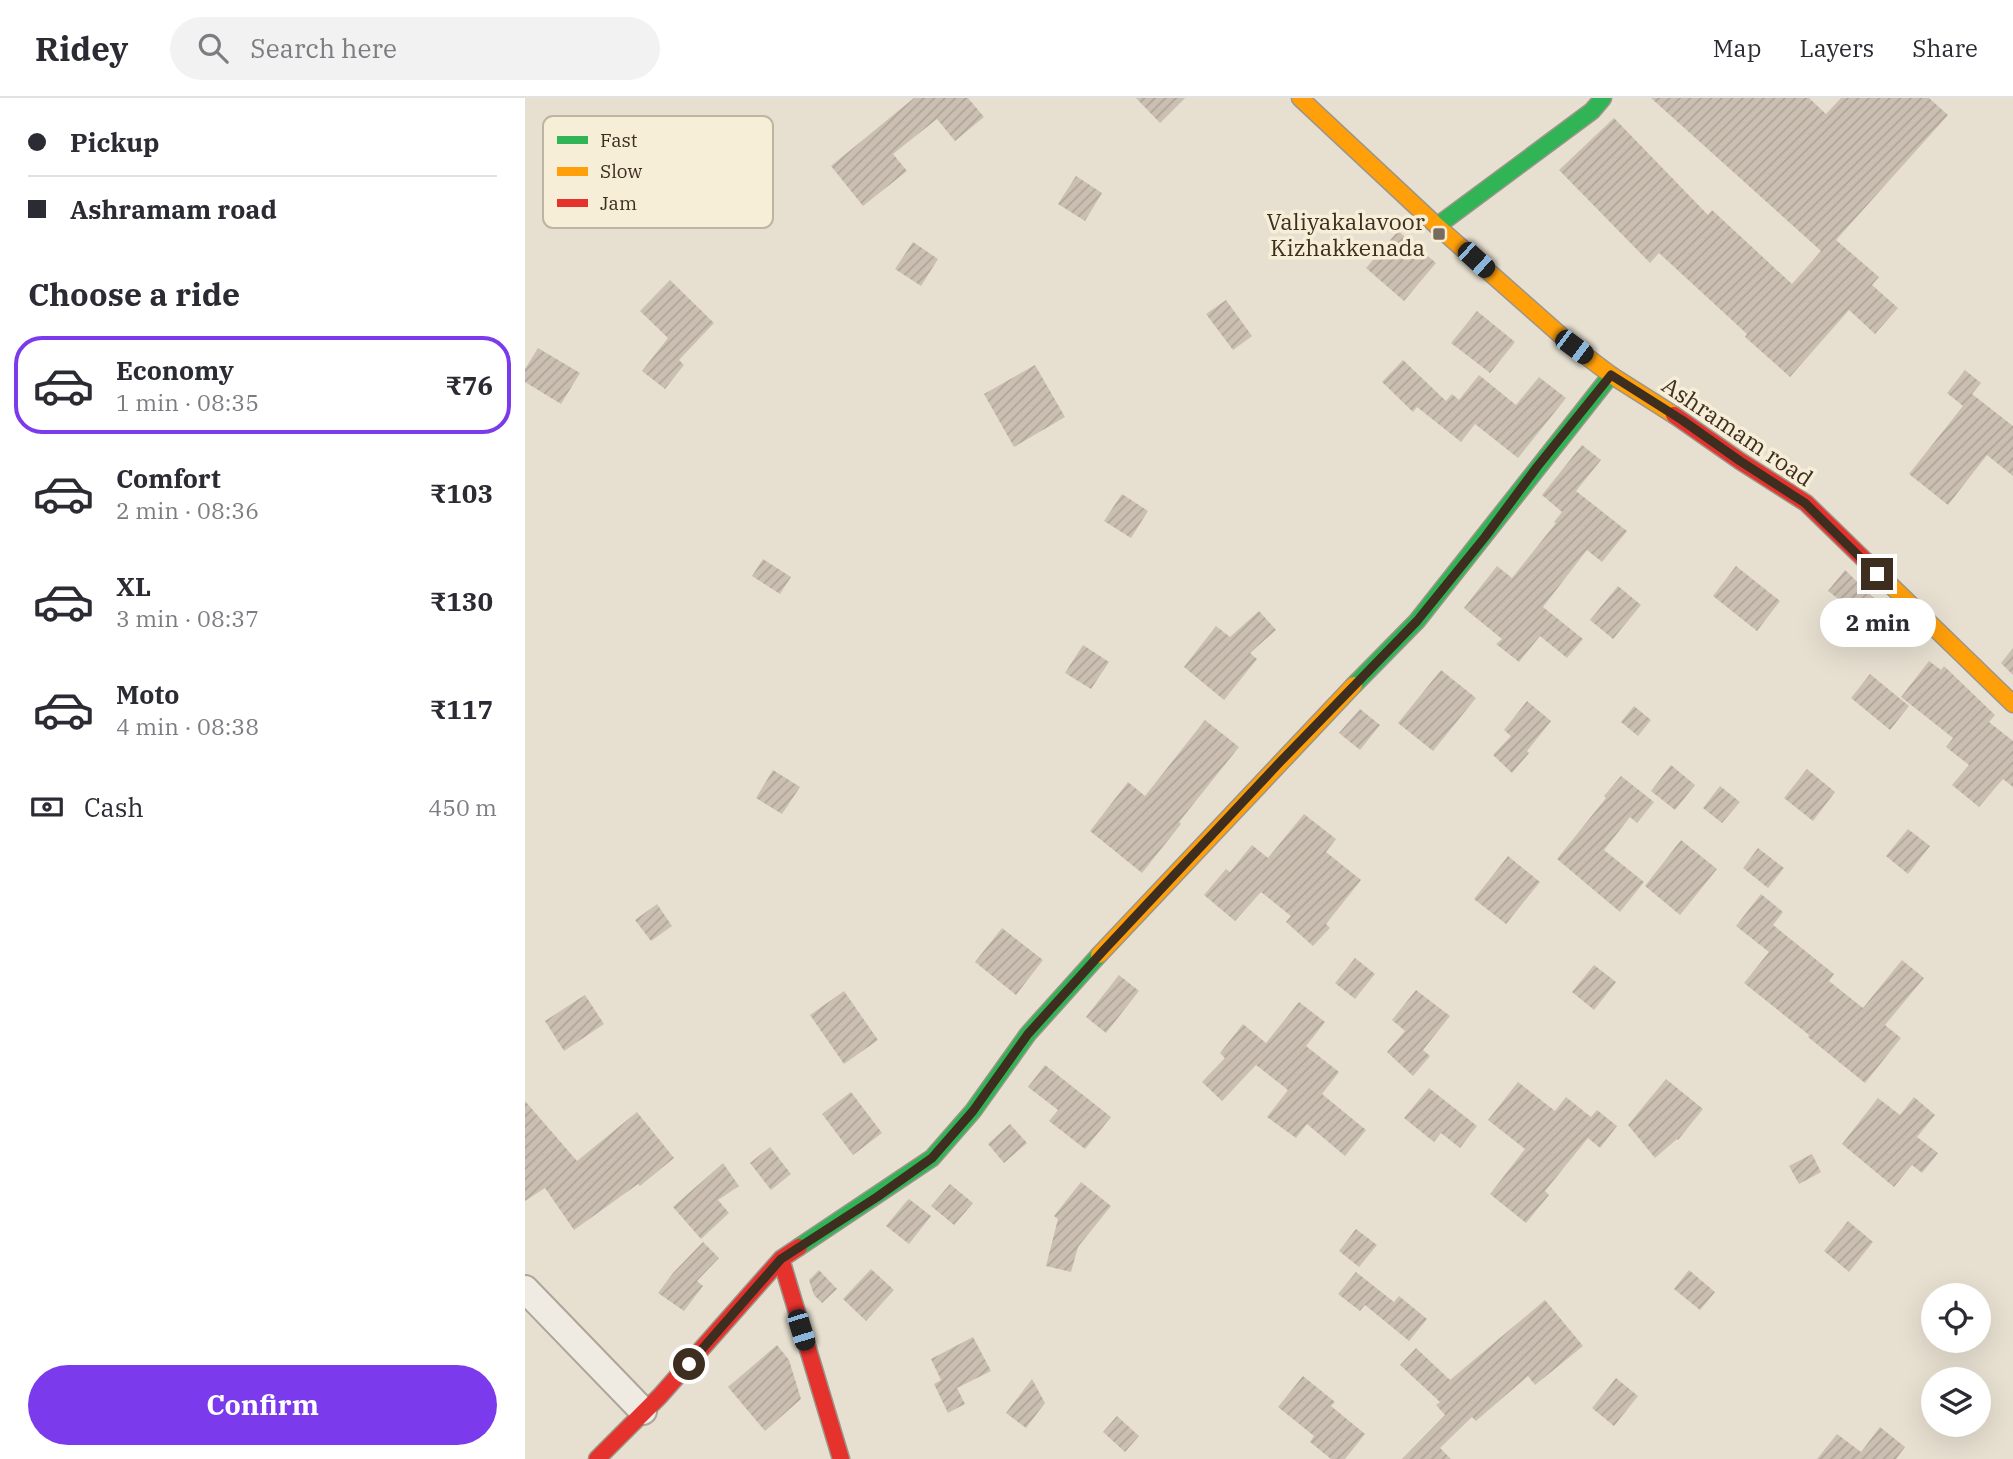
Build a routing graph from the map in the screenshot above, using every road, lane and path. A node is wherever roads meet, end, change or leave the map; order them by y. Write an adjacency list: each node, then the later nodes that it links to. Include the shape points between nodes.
1 (1300, 98): 3 (street, Ashramam road)
2 (1603, 98): 3 (street, via 1592,111)
3 (1437, 226): 4 (street, Ashramam road)
4 (1611, 375): 5 (street, Ashramam road, via 1805,503); 6 (street, via 1417,621 1028,1034 973,1111 932,1158)
5 (2013, 704)
6 (781, 1259): 8 (street); 10 (street)
7 (525, 1289): 8 (street)
8 (643, 1411): 9 (street)
9 (597, 1459)
10 (841, 1459)

